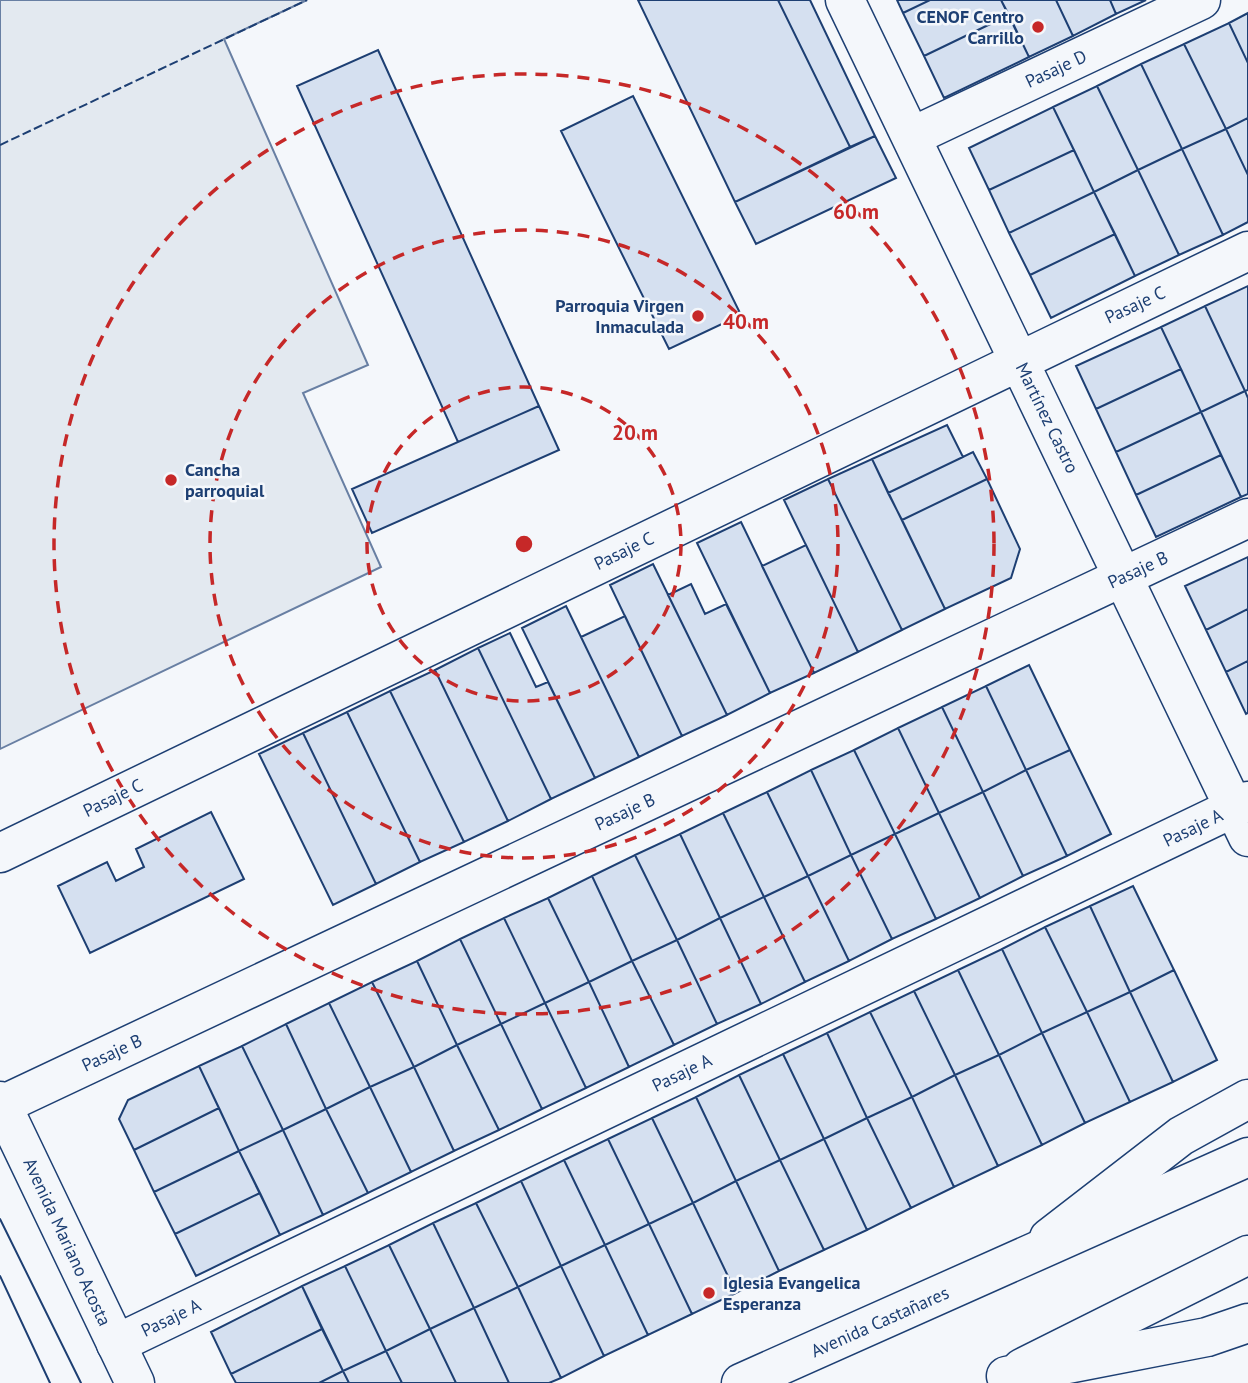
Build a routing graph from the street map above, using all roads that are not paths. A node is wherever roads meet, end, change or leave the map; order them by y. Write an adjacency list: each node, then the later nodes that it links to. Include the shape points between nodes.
1 (845, 0): 3 (main road, Martínez Castro)
2 (1201, 0): 3 (main road, Pasaje D)
3 (911, 137): 5 (main road, Martínez Castro)
4 (1248, 251): 5 (main road, Pasaje C)
5 (1019, 360): 7 (main road, Martínez Castro); 9 (main road, Pasaje C)
6 (1248, 518): 7 (main road, Pasaje B)
7 (1124, 578): 8 (main road, Martínez Castro); 11 (main road, Pasaje B)
8 (1243, 816): 16 (main road, Pasaje A)
9 (0, 853)
10 (1248, 1099): 14 (main road, Avenida Castañares, via 1181,1136)
11 (1, 1103): 16 (main road, Avenida Mariano Acosta)
12 (1248, 1157): 14 (main road, Avenida Castañares)
13 (1248, 1255): 17 (main road)
14 (1020, 1261): 19 (main road, Avenida Castañares)
15 (1248, 1323): 17 (main road, via 1207,1337)
16 (116, 1345): 18 (main road, Avenida Mariano Acosta)
17 (999, 1380)
18 (135, 1383)
19 (741, 1383)

